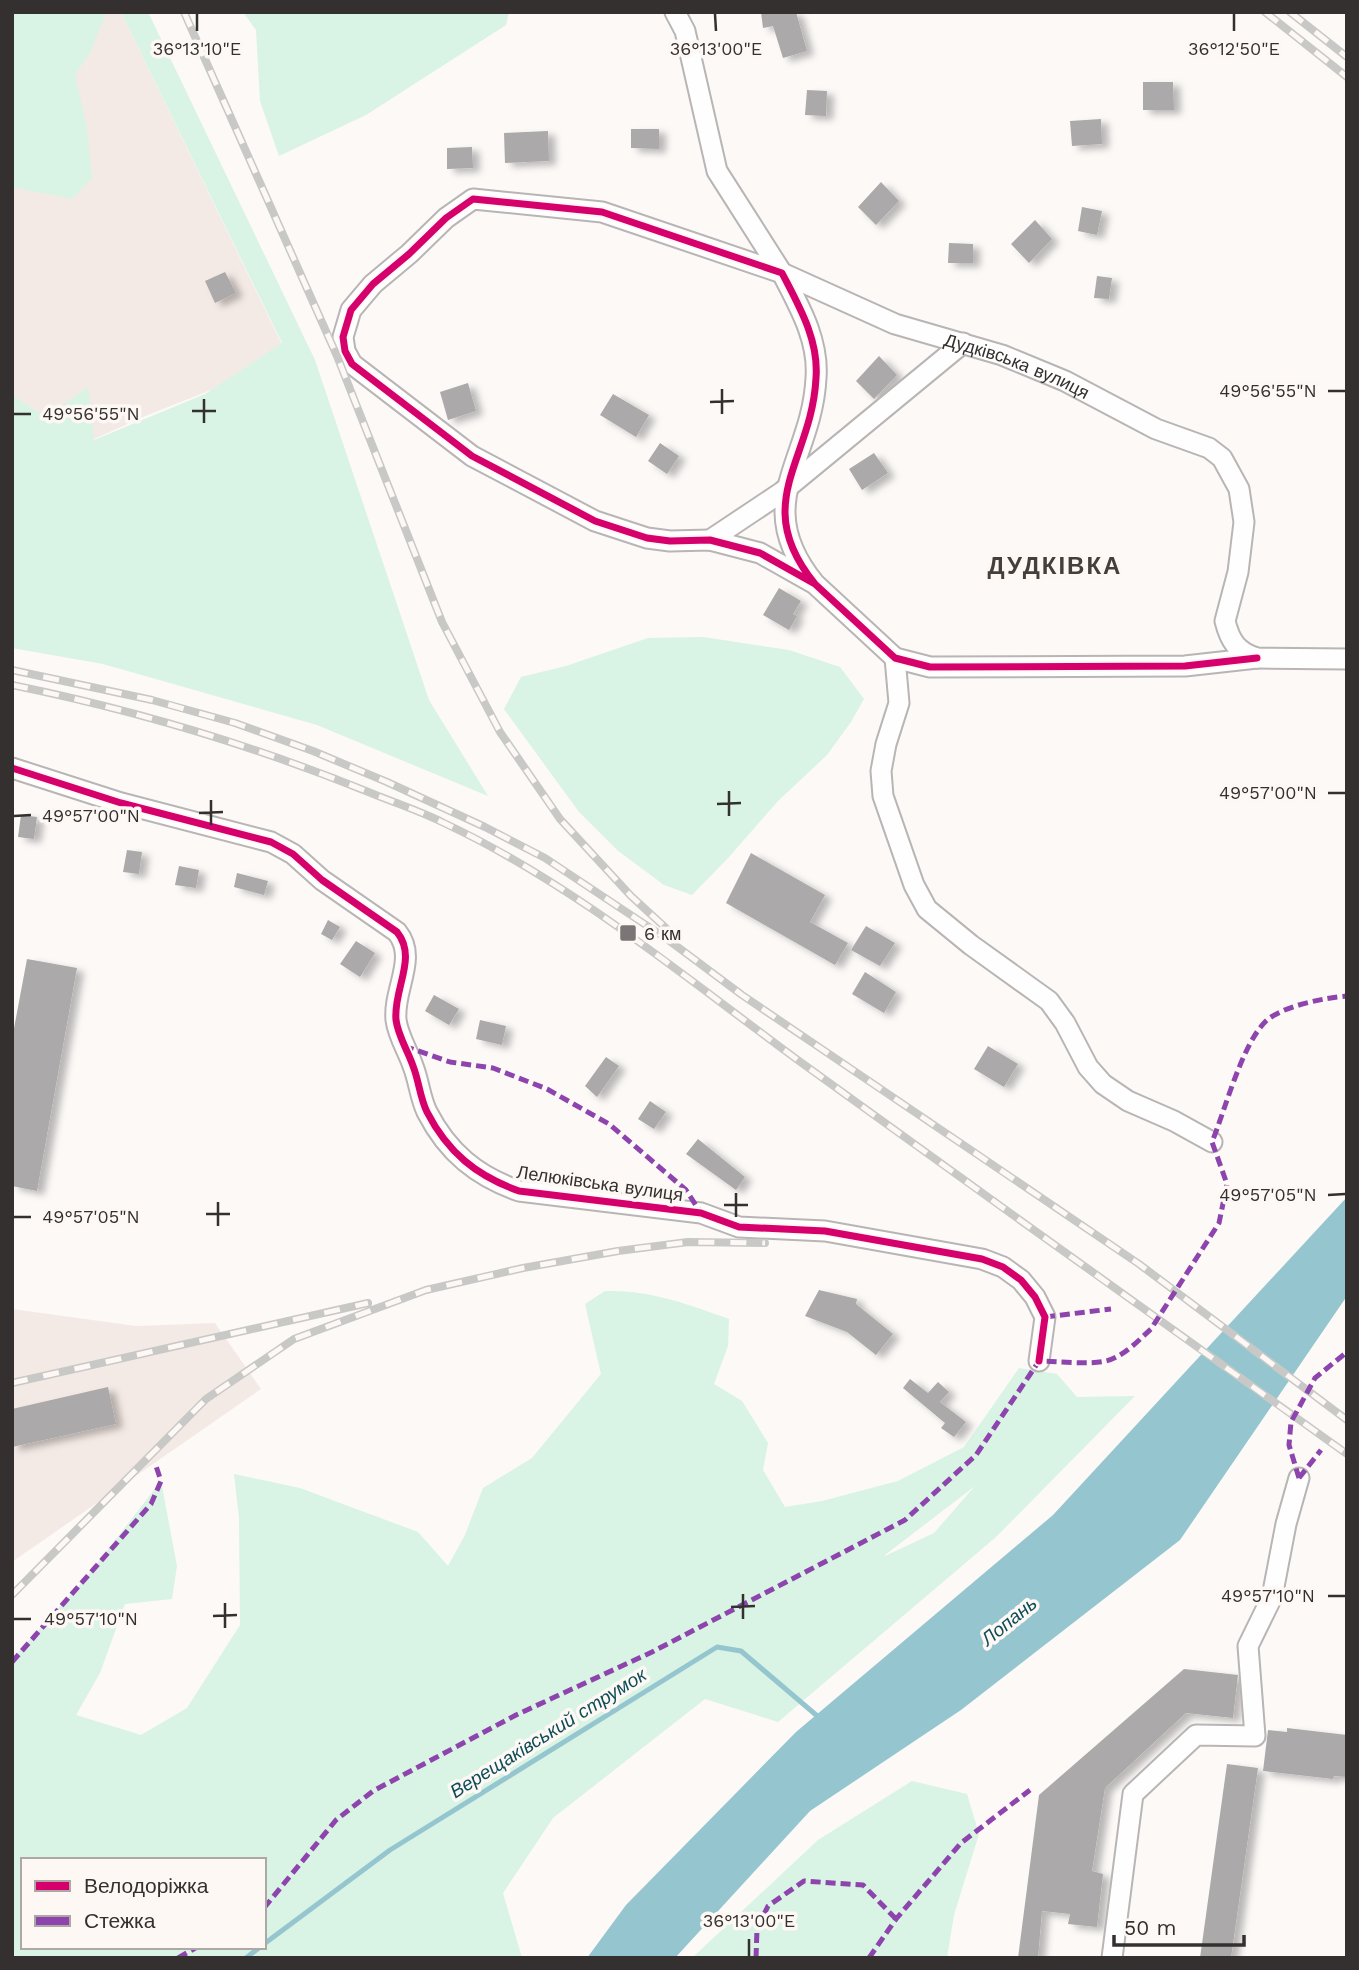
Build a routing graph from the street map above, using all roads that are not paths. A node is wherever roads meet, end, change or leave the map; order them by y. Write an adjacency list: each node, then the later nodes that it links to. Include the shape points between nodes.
1 (675, 12): 2 (street, via 685,31 717,171)
2 (782, 273): 3 (street, Дудківська вулиця, via 895,324); 4 (street, via 806,320 817,377 809,420); 5 (street, Дудківська вулиця, via 602,212 473,199 373,284 351,310 343,337 352,364 472,456 595,521 647,538)
3 (963, 342): 4 (street); 8 (street, Дудківська вулиця, via 1065,381 1222,458 1239,489 1244,522 1238,572 1225,621 1236,646)
4 (785, 489): 5 (street); 6 (street, via 789,540)
5 (710, 540): 6 (street, Дудківська вулиця, via 760,553)
6 (815, 584): 7 (street)
7 (895, 658): 8 (street, via 930,667 1185,666); 11 (street, via 899,703 881,771 883,796 927,909 1049,1001 1102,1084)
8 (1257, 658): 9 (street)
9 (1347, 659)
10 (12, 768): 12 (street, Лелюківська вулиця, via 121,803 271,842 397,932 405,942 407,956 396,1020 427,1112 470,1168 493,1182 519,1191 701,1213 740,1227 825,1231 982,1259 1003,1267 1035,1297 1045,1317)
11 (1212, 1142)
12 (1039, 1361)
13 (1299, 1478): 14 (street, via 1272,1597 1248,1646 1255,1736 1195,1735 1133,1794)
14 (1112, 1958)

